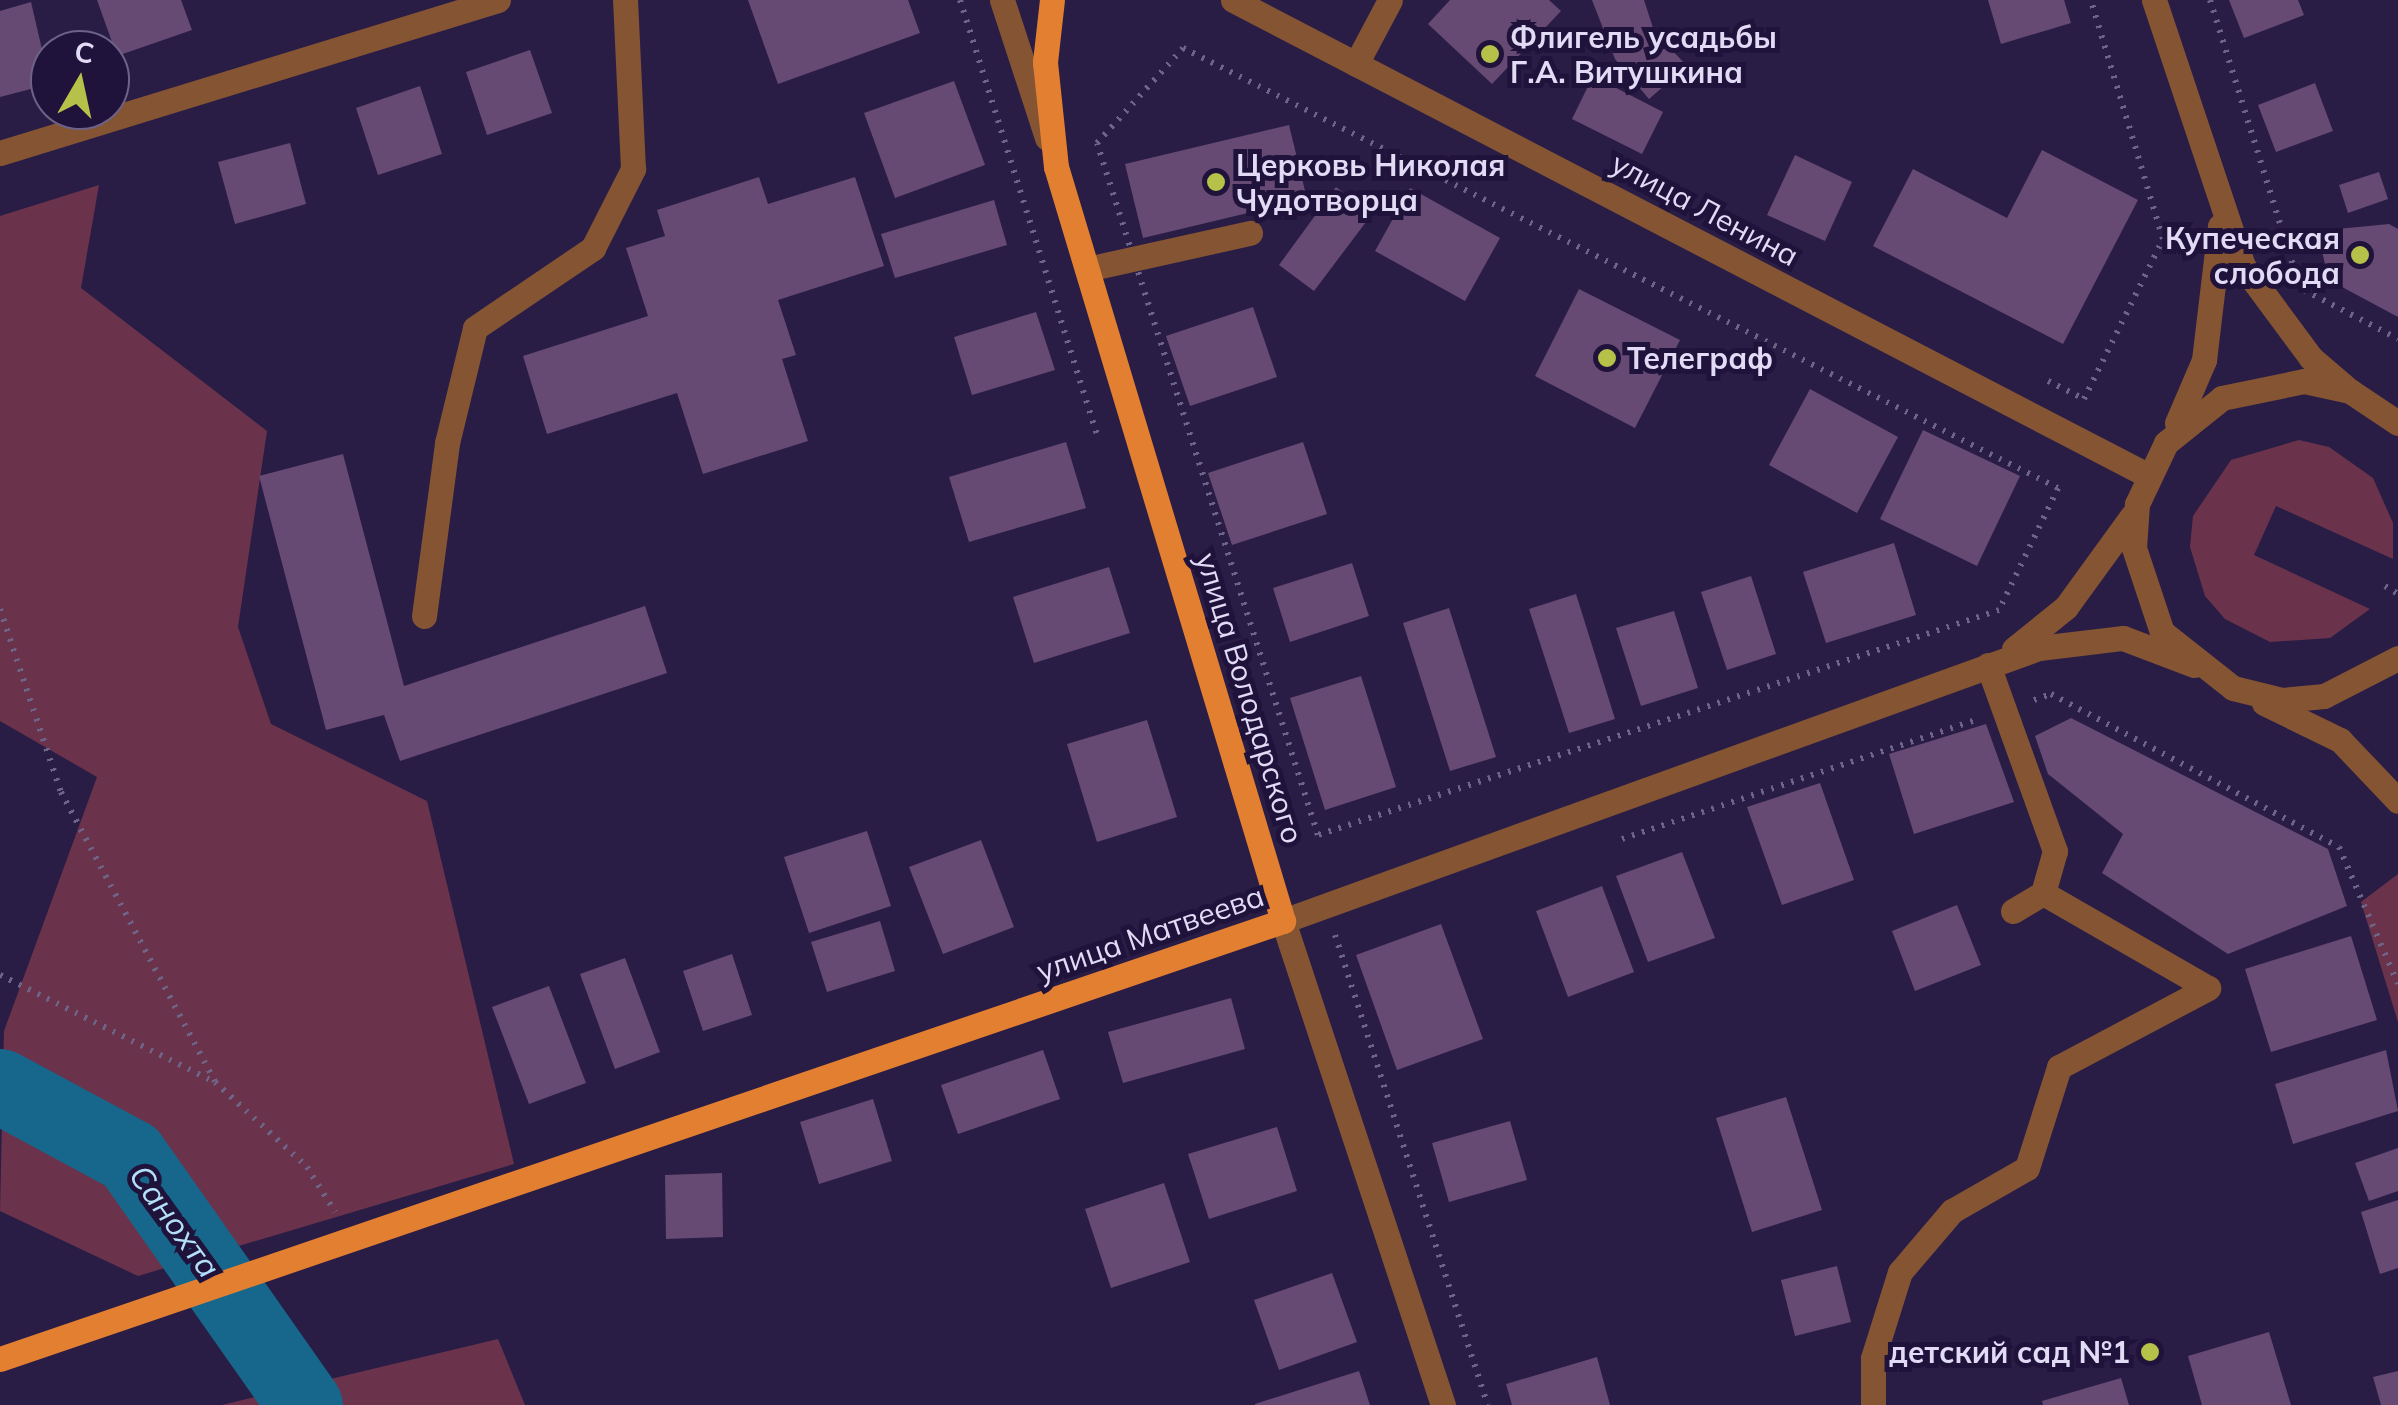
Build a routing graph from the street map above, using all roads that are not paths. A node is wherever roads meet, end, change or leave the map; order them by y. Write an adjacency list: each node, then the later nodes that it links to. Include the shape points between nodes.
1 (498, 0): 9 (street)
2 (625, 0): 19 (street, via 634,170 593,248 474,328 447,443)
3 (1002, 0): 10 (street)
4 (1052, 0): 10 (main road, улица Володарского, via 1045,62)
5 (1232, 0): 8 (street, улица Ленина)
6 (1390, 0): 8 (street)
7 (2154, 0): 11 (street)
8 (1356, 64): 17 (street, улица Ленина)
9 (0, 153)
10 (1056, 166): 13 (main road, улица Володарского)
11 (2217, 201): 14 (street, via 2264,302); 16 (street, via 2220,263 2204,360)
12 (1250, 233): 13 (street)
13 (1087, 269): 27 (main road, улица Володарского)
14 (2350, 392): 15 (street); 16 (street, via 2263,384 2209,406)
15 (2394, 417)
16 (2166, 444): 17 (street)
17 (2148, 475): 18 (street)
18 (2137, 504): 21 (street, via 2066,607); 22 (street, via 2142,591)
19 (424, 616)
20 (2398, 658): 23 (street, via 2324,696 2282,700)
21 (1988, 665): 22 (street, via 2087,637 2123,638); 25 (street, via 2055,851); 27 (street, улица Матвеева)
22 (2194, 665): 23 (street)
23 (2232, 688): 24 (street, via 2340,740)
24 (2398, 801)
25 (2043, 892): 26 (street); 30 (street, via 2208,988 2059,1067 2027,1168 1952,1212 1900,1272 1873,1358)
26 (2013, 911)
27 (1284, 921): 28 (main road, улица Матвеева); 29 (street, улица Володарского)
28 (0, 1359)
29 (1442, 1405)
30 (1873, 1405)

